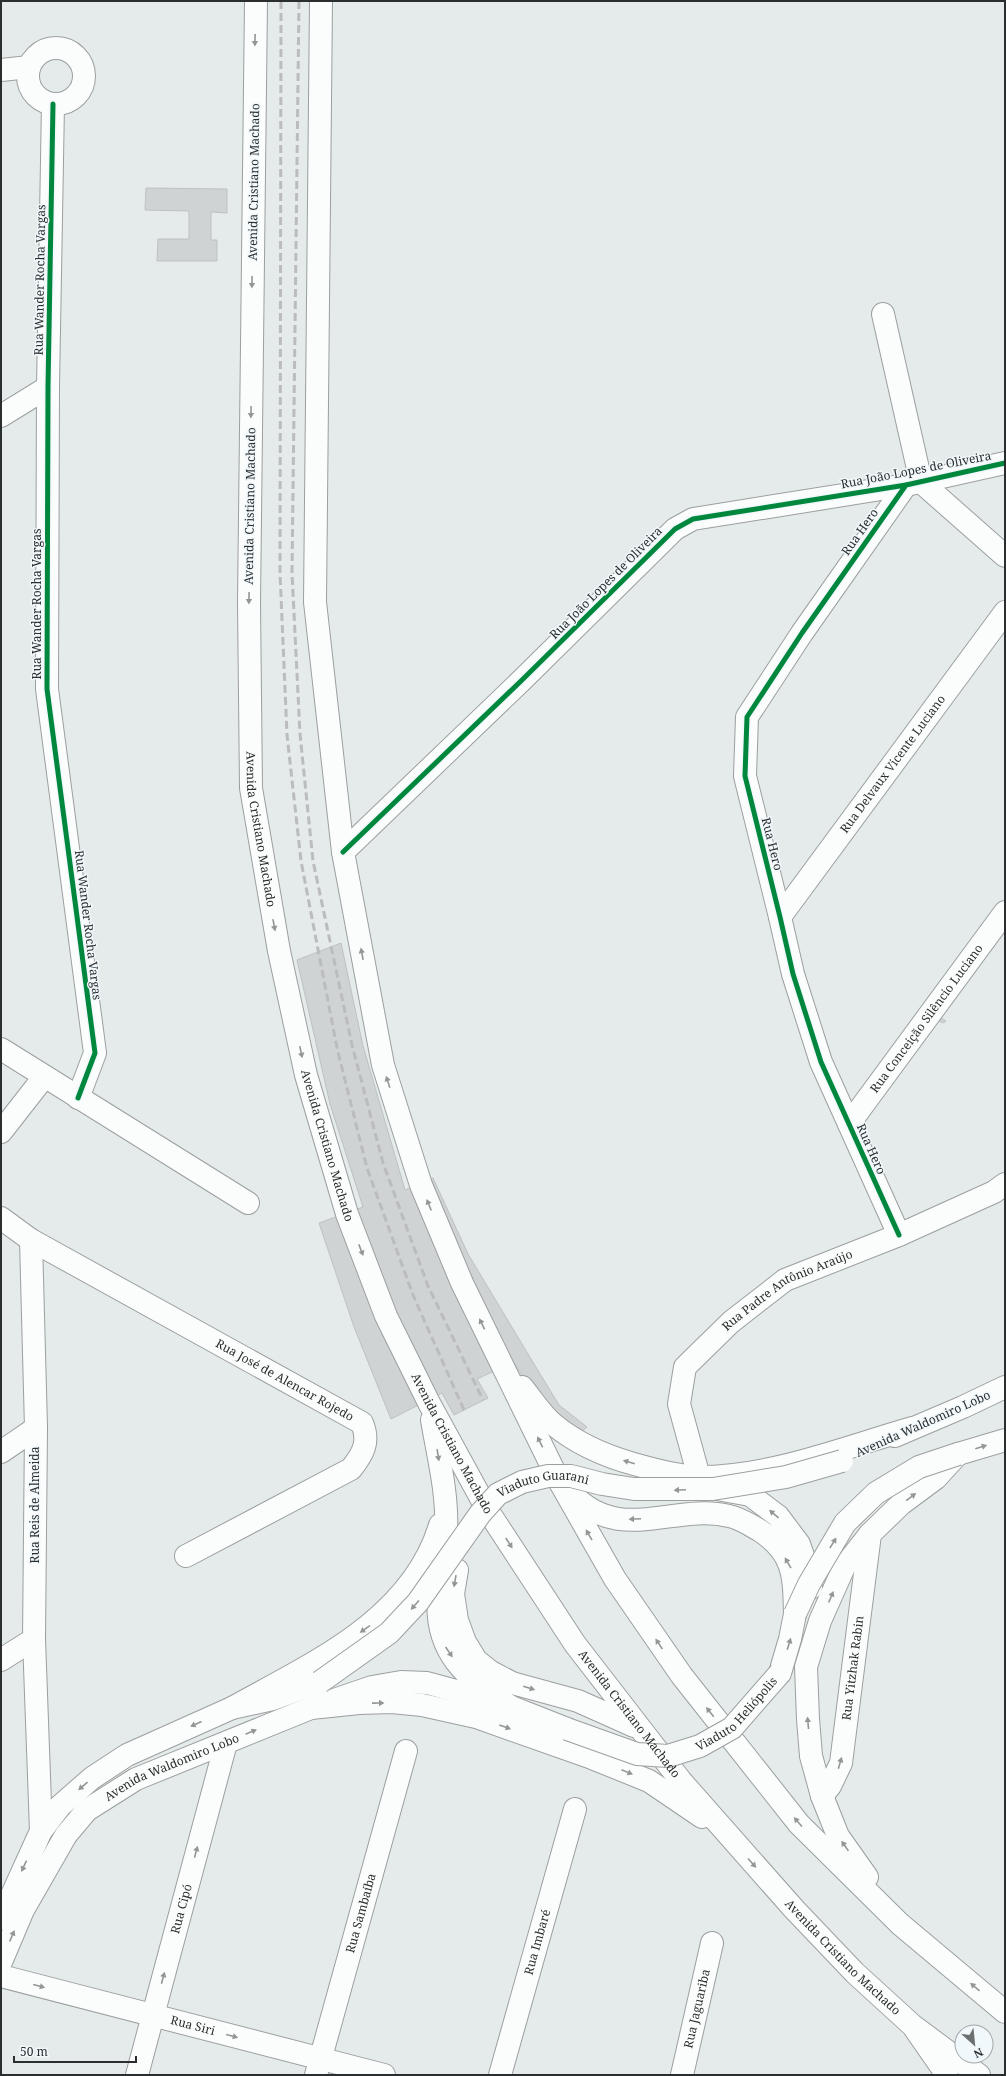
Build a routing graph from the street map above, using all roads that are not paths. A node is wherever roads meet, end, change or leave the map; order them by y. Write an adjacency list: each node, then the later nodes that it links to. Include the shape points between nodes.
1 (256, 1): 28 (main road, Avenida Cristiano Machado, one-way to 28, via 249,603 251,788 279,951 308,1082 347,1214 386,1316)
2 (321, 1): 13 (main road, via 315,602)
3 (29, 67): 4 (main road); 5 (main road, via 29,84 32,92); 5 (main road, via 40,52 50,48 69,50 77,56 85,74 79,93 67,101)
4 (1, 70)
5 (53, 104): 7 (main road, Rua Wander Rocha Vargas)
6 (883, 314): 10 (main road)
7 (48, 387): 8 (main road); 18 (main road, Rua Wander Rocha Vargas, via 47,689 95,1053)
8 (1, 416)
9 (1005, 463): 10 (main road, Rua João Lopes de Oliveira)
10 (913, 483): 11 (main road); 13 (main road, Rua João Lopes de Oliveira, via 693,519 674,529); 15 (main road, Rua Hero, via 802,633 747,717 745,776)
11 (1005, 556)
12 (1005, 612): 15 (main road, Rua Delvaux Vicente Luciano)
13 (343, 852): 26 (main road, one-way to 13, via 462,1284 422,1187 383,1065)
14 (1005, 912): 19 (main road, Rua Conceição Silêncio Luciano)
15 (780, 917): 19 (main road, Rua Hero, via 792,974 821,1062)
16 (1, 1049): 17 (main road)
17 (44, 1077): 18 (main road); 20 (main road)
18 (78, 1098): 22 (main road)
19 (848, 1124): 24 (main road, Rua Hero)
20 (1, 1132)
21 (1005, 1184): 24 (main road, Rua Padre Antônio Araújo, via 994,1192)
22 (248, 1203)
23 (1, 1218): 25 (main road, Rua José de Alencar Rojedo)
24 (899, 1235): 36 (main road, Rua Padre Antônio Araújo, via 785,1280 731,1322 685,1367 679,1404)
25 (31, 1240): 29 (main road, Rua Reis de Almeida); 40 (main road, Rua José de Alencar Rojedo, via 362,1423 367,1434 365,1443 361,1456 351,1469)
26 (499, 1359): 35 (main road, one-way to 26); 36 (main road, one-way to 26, via 603,1455 585,1445 552,1424)
27 (1005, 1386): 30 (main road, Avenida Waldomiro Lobo)
28 (429, 1403): 37 (main road, one-way to 37); 49 (main road, Avenida Cristiano Machado, one-way to 49, via 488,1511 575,1644)
29 (36, 1428): 32 (main road); 42 (main road, Rua Reis de Almeida)
30 (912, 1428): 34 (main road, Avenida Waldomiro Lobo); 36 (main road)
31 (1005, 1440): 33 (main road, one-way to 31)
32 (1, 1452)
33 (958, 1454): 39 (main road, one-way to 33, via 901,1504 936,1478); 41 (main road, Viaduto Heliópolis, one-way to 33, bridge, via 809,1584 845,1523 876,1493 919,1467)
34 (842, 1461): 36 (main road, Viaduto Guarani, bridge, via 786,1477)
35 (557, 1477): 41 (main road, one-way to 35, via 793,1570 770,1537 750,1525 730,1516 701,1514 625,1520 601,1516 583,1506); 60 (main road, one-way to 35, via 799,1824 682,1676 615,1579)
36 (706, 1483): 38 (main road, Viaduto Guarani, one-way to 38, bridge, via 634,1489 571,1476 548,1476 522,1482 498,1494); 44 (main road, one-way to 36, via 812,1585 799,1544 778,1516 750,1495)
37 (446, 1505): 46 (main road, one-way to 46, via 438,1620 446,1648 464,1672 486,1691); 47 (main road, one-way to 47, via 435,1542 420,1570 369,1626 314,1662)
38 (469, 1530): 47 (main road, Viaduto Guarani, one-way to 47, bridge, via 418,1602 389,1634 320,1682 273,1699); 49 (main road, one-way to 49, bridge, via 458,1561 453,1594 457,1620 465,1642 476,1660 491,1672 512,1683 578,1701)
39 (870, 1534): 44 (main road, one-way to 39, via 820,1621 844,1567); 53 (main road, Rua Yitzhak Rabin, one-way to 39, via 841,1763)
40 (186, 1556)
41 (795, 1614): 46 (main road, Viaduto Heliópolis, one-way to 41, bridge, via 637,1754 668,1756 700,1746 732,1728 780,1673)
42 (34, 1639): 43 (main road); 52 (main road, Rua Reis de Almeida)
43 (1, 1660)
44 (806, 1668): 53 (main road, one-way to 44, via 811,1756)
45 (427, 1683): 46 (main road, Viaduto Heliópolis); 48 (main road, Avenida Waldomiro Lobo, via 401,1682 372,1687)
46 (511, 1707)
47 (232, 1708): 54 (main road, one-way to 54, via 128,1755 92,1778)
48 (311, 1708): 50 (main road, Avenida Waldomiro Lobo, one-way to 48); 57 (main road, one-way to 57, via 392,1702 476,1716 649,1780)
49 (639, 1728): 57 (main road, Avenida Cristiano Machado)
50 (226, 1743): 58 (main road, Avenida Waldomiro Lobo, via 136,1779 88,1810); 65 (main road, Rua Cipó, one-way to 50)
51 (406, 1751): 67 (main road, Rua Sambaíba)
52 (39, 1771): 54 (main road, Rua Reis de Almeida); 56 (main road, Rua Reis de Almeida)
53 (822, 1796): 60 (main road, one-way to 53, via 838,1836)
54 (60, 1806): 56 (main road); 58 (main road, Rua Reis de Almeida)
55 (575, 1810): 70 (main road, Rua Imbaré)
56 (41, 1831): 59 (main road, one-way to 59)
57 (726, 1834): 66 (main road, Avenida Cristiano Machado, one-way to 66, via 855,1973)
58 (66, 1835): 62 (main road, Avenida Waldomiro Lobo, one-way to 58, via 22,1910)
59 (1, 1919)
60 (900, 1924): 64 (main road, one-way to 60)
61 (712, 1942): 71 (main road, Rua Jaguariba)
62 (1, 1962)
63 (1, 1976): 65 (main road, Rua Siri, one-way to 65)
64 (1005, 2012)
65 (153, 2015): 67 (main road, Rua Siri, one-way to 67); 68 (main road, Rua Cipó)
66 (912, 2025): 72 (main road); 73 (main road, Avenida Cristiano Machado)
67 (318, 2067): 69 (main road, Rua Siri)
68 (137, 2075)
69 (384, 2075)
70 (500, 2075)
71 (682, 2075)
72 (947, 2075)
73 (979, 2075)

